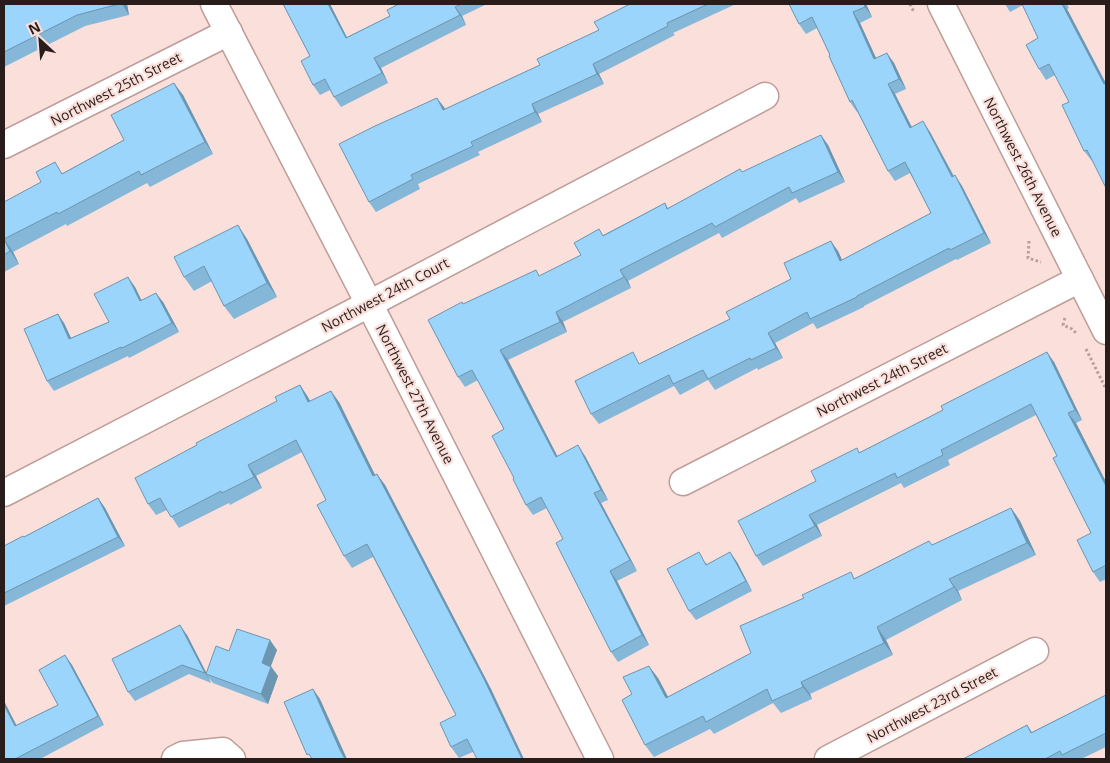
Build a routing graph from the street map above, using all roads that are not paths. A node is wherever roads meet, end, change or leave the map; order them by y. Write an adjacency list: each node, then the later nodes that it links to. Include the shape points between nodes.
1 (214, 4): 3 (street, Northwest 27th Avenue)
2 (941, 4): 6 (street, Northwest 26th Avenue)
3 (229, 32): 5 (street, Northwest 25th Street); 7 (street, Northwest 27th Avenue)
4 (766, 96): 7 (street, Northwest 24th Court)
5 (4, 145)
6 (1080, 279): 8 (street, Northwest 26th Avenue); 9 (street, Northwest 24th Street)
7 (369, 304): 10 (street, Northwest 24th Court); 14 (street, Northwest 27th Avenue)
8 (1106, 331)
9 (684, 482)
10 (4, 493)
11 (1035, 651): 15 (street, Northwest 23rd Street)
12 (227, 755): 13 (street, via 183,755)
13 (175, 759)
14 (600, 759)
15 (828, 759)

